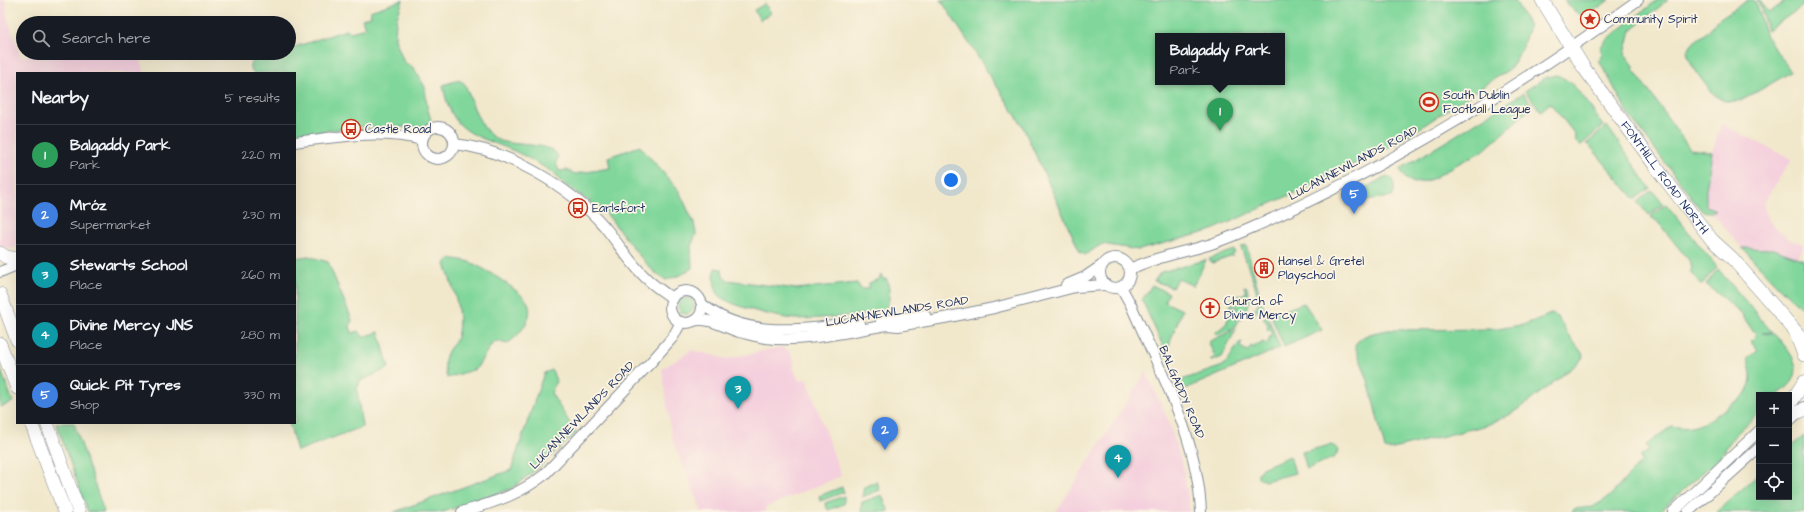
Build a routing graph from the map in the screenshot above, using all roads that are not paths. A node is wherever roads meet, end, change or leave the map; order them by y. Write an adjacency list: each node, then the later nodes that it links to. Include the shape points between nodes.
1 (1542, 0): 3 (main road, FONTHILL ROAD NORTH)
2 (1638, 0): 3 (street, LUCAN-NEWLANDS ROAD)
3 (1573, 47): 11 (street, LUCAN-NEWLANDS ROAD, via 1413,146 1318,197 1219,241 1156,258); 20 (main road, FONTHILL ROAD NORTH, via 1584,68 1712,240 1732,258)
4 (422, 140): 5 (street, via 352,135); 6 (street, via 429,130 442,127 450,132); 6 (street, via 424,151 437,158 450,153)
5 (296, 142)
6 (454, 144): 16 (street, via 509,160 552,182 603,225 646,278)
7 (0, 253): 8 (main road, via 6,257)
8 (16, 258)
9 (16, 265): 12 (street)
10 (1101, 266): 11 (street, via 1115,258 1124,261); 13 (street, via 1100,278); 17 (street, LUCAN-NEWLANDS ROAD, via 1064,286 960,309 788,330 756,328 718,316)
11 (1130, 269): 14 (street, via 1130,278)
12 (0, 272)
13 (1106, 285): 14 (street); 18 (street, LUCAN-NEWLANDS ROAD, via 1075,287 938,320 813,337 766,338 739,332 708,320)
14 (1121, 287): 36 (street, BALGADDY ROAD, via 1184,424 1196,468)
15 (0, 294): 21 (main road)
16 (673, 299): 17 (street, LUCAN-NEWLANDS ROAD, via 677,294 687,291 696,295); 19 (street, via 670,305 672,314)
17 (702, 304): 18 (street, via 700,315)
18 (692, 321): 19 (street, LUCAN-NEWLANDS ROAD)
19 (681, 322): 35 (street, LUCAN-NEWLANDS ROAD, via 652,361 544,475 513,495)
20 (1799, 332): 22 (main road, FONTHILL ROAD NORTH); 24 (main road)
21 (16, 337)
22 (1804, 341)
23 (0, 344): 26 (main road)
24 (1804, 354)
25 (1804, 382): 28 (main road)
26 (16, 385)
27 (1804, 391): 28 (street)
28 (1796, 410)
29 (31, 424): 33 (main road)
30 (47, 424): 34 (main road)
31 (1756, 434): 37 (street)
32 (1756, 451): 38 (street)
33 (65, 512)
34 (79, 512)
35 (462, 512)
36 (1201, 512)
37 (1673, 512)
38 (1688, 512)

